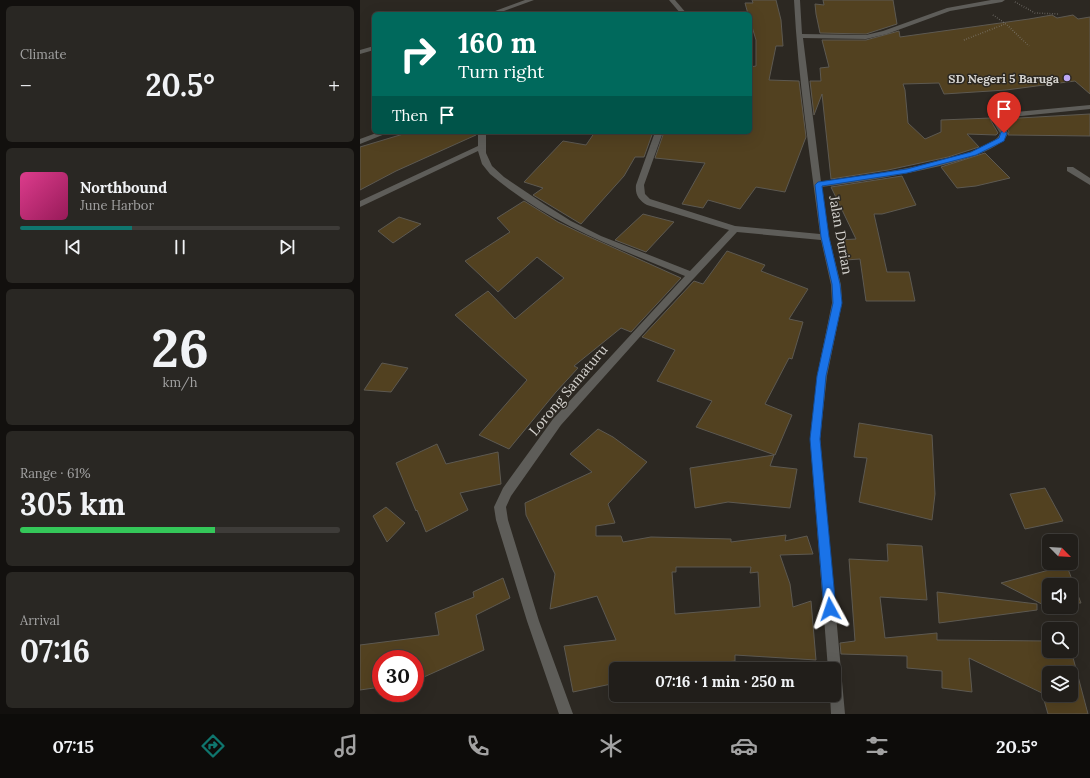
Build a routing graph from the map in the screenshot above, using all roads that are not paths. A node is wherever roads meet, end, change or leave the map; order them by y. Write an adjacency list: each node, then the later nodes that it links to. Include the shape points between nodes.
1 (531, 0): 5 (street)
2 (672, 0): 6 (street)
3 (797, 0): 7 (street, Jalan Durian)
4 (1002, 0): 7 (street, via 949,9 885,33 866,37)
5 (496, 12)
6 (683, 12)
7 (799, 36): 18 (street, Jalan Durian)
8 (372, 49): 9 (street)
9 (360, 52)
10 (1090, 107): 18 (street, via 999,116 996,120 1004,133 1003,137 973,154 907,171)
11 (381, 134): 14 (street)
12 (482, 134): 15 (street)
13 (658, 134): 20 (street, via 640,185 639,192 642,197 650,203)
14 (360, 142)
15 (482, 147): 19 (street); 22 (street, via 484,160 496,174 568,223)
16 (1070, 169): 17 (street)
17 (1090, 182)
18 (818, 185): 21 (street, Jalan Durian)
19 (360, 204)
20 (735, 229): 21 (street); 22 (street, Lorong Samaturu)
21 (825, 237): 24 (street, Jalan Durian, via 836,284 837,303 822,376 815,439)
22 (692, 275): 23 (street, Lorong Samaturu, via 557,422 507,492 500,507 531,613)
23 (566, 714)
24 (838, 714)

